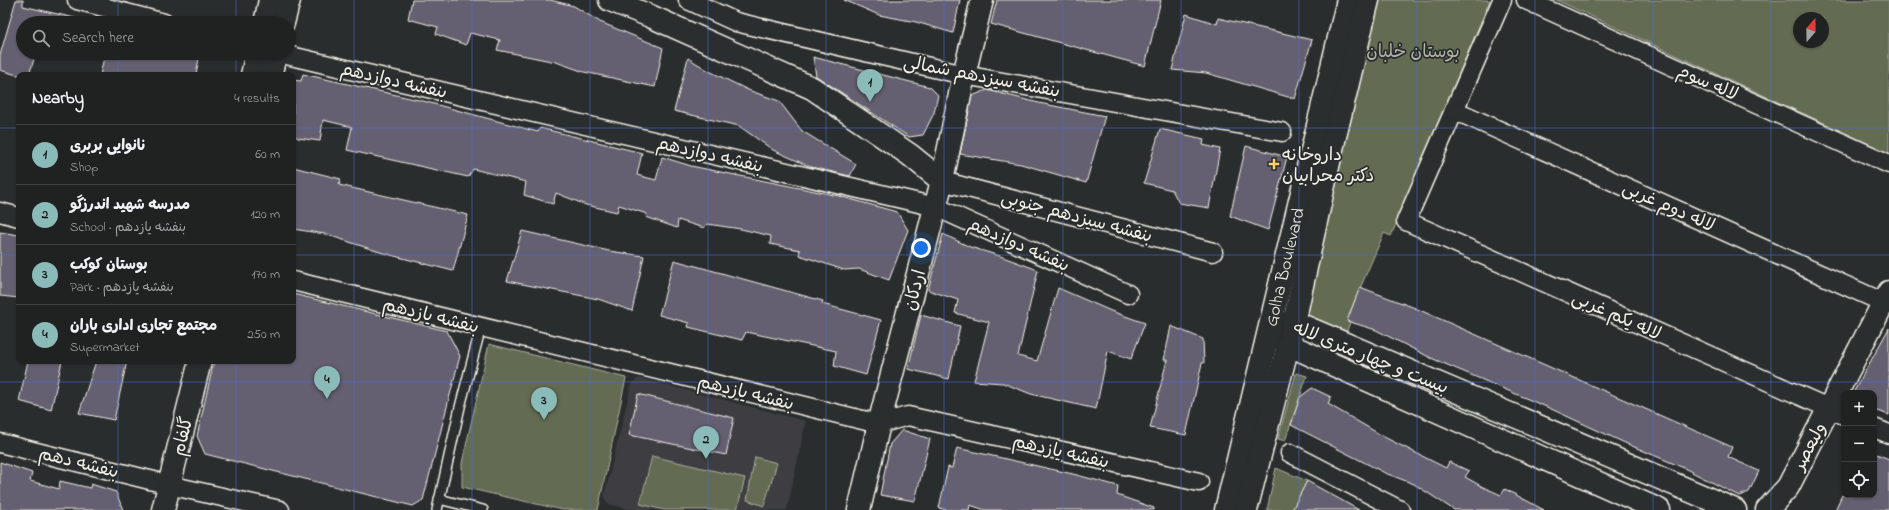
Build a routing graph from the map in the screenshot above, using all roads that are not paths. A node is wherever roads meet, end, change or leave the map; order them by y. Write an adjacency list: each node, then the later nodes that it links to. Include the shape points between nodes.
1 (77, 0): 11 (street)
2 (270, 0): 12 (street)
3 (289, 0): 13 (street)
4 (610, 0): 23 (street, via 812,88 910,155)
5 (688, 0): 19 (street, بنفشه سیزدهم شمالی, via 736,22)
6 (982, 0): 19 (street, اردکان)
7 (1348, 0): 32 (street, Golha Boulevard)
8 (1368, 0): 31 (street, Golha Boulevard)
9 (1502, 0): 20 (street)
10 (1526, 0): 22 (street, لاله سوم)
11 (138, 16)
12 (266, 16)
13 (285, 16)
14 (296, 57): 24 (street, بنفشه دوازدهم)
15 (255, 60): 17 (street)
16 (275, 60): 18 (street)
17 (253, 72)
18 (271, 72)
19 (964, 75): 21 (street, بنفشه سیزدهم شمالی); 23 (street, اردکان)
20 (1454, 110): 30 (street, لاله دوم غربی); 37 (street, لاله یکم غربی, via 1406,222)
21 (1282, 132)
22 (1889, 164)
23 (942, 181): 24 (street, اردکان); 27 (street, بنفشه سیزدهم جنوبی)
24 (936, 207): 29 (street, بنفشه دوازدهم); 38 (street, اردکان)
25 (0, 212): 26 (street)
26 (16, 216)
27 (1212, 252)
28 (296, 282): 33 (street, بنفشه یازدهم)
29 (1128, 294)
30 (1887, 300): 37 (street, ولیعصر)
31 (1294, 322): 32 (street, بیست و چهار متری لاله); 34 (street, Golha Boulevard); 56 (street, بیست و چهار متری لاله)
32 (1271, 325): 34 (street, بیست و چهار متری لاله); 52 (street, Golha Boulevard)
33 (481, 327): 38 (street, بنفشه یازدهم); 45 (lane)
34 (1289, 345): 53 (street, Golha Boulevard); 55 (street, بیست و چهار متری لاله)
35 (185, 364): 44 (street, گلفام)
36 (199, 364): 44 (street, گلفام)
37 (1837, 411): 57 (street, ولیعصر, via 1788,487)
38 (879, 424): 43 (street, بنفشه یازدهم, via 908,416); 51 (street, اردکان)
39 (1877, 429): 40 (street)
40 (1889, 434)
41 (0, 443): 44 (street, بنفشه دهم)
42 (1290, 452): 54 (street)
43 (1199, 482)
44 (164, 483): 46 (street, گلفام); 47 (street, گلفام); 48 (street, بنفشه دهم)
45 (439, 500): 49 (lane); 50 (lane)
46 (151, 510)
47 (163, 510)
48 (280, 510)
49 (437, 510)
50 (483, 510)
51 (859, 510)
52 (1226, 510)
53 (1246, 510)
54 (1400, 510)
55 (1658, 510)
56 (1735, 510)
57 (1767, 510)

